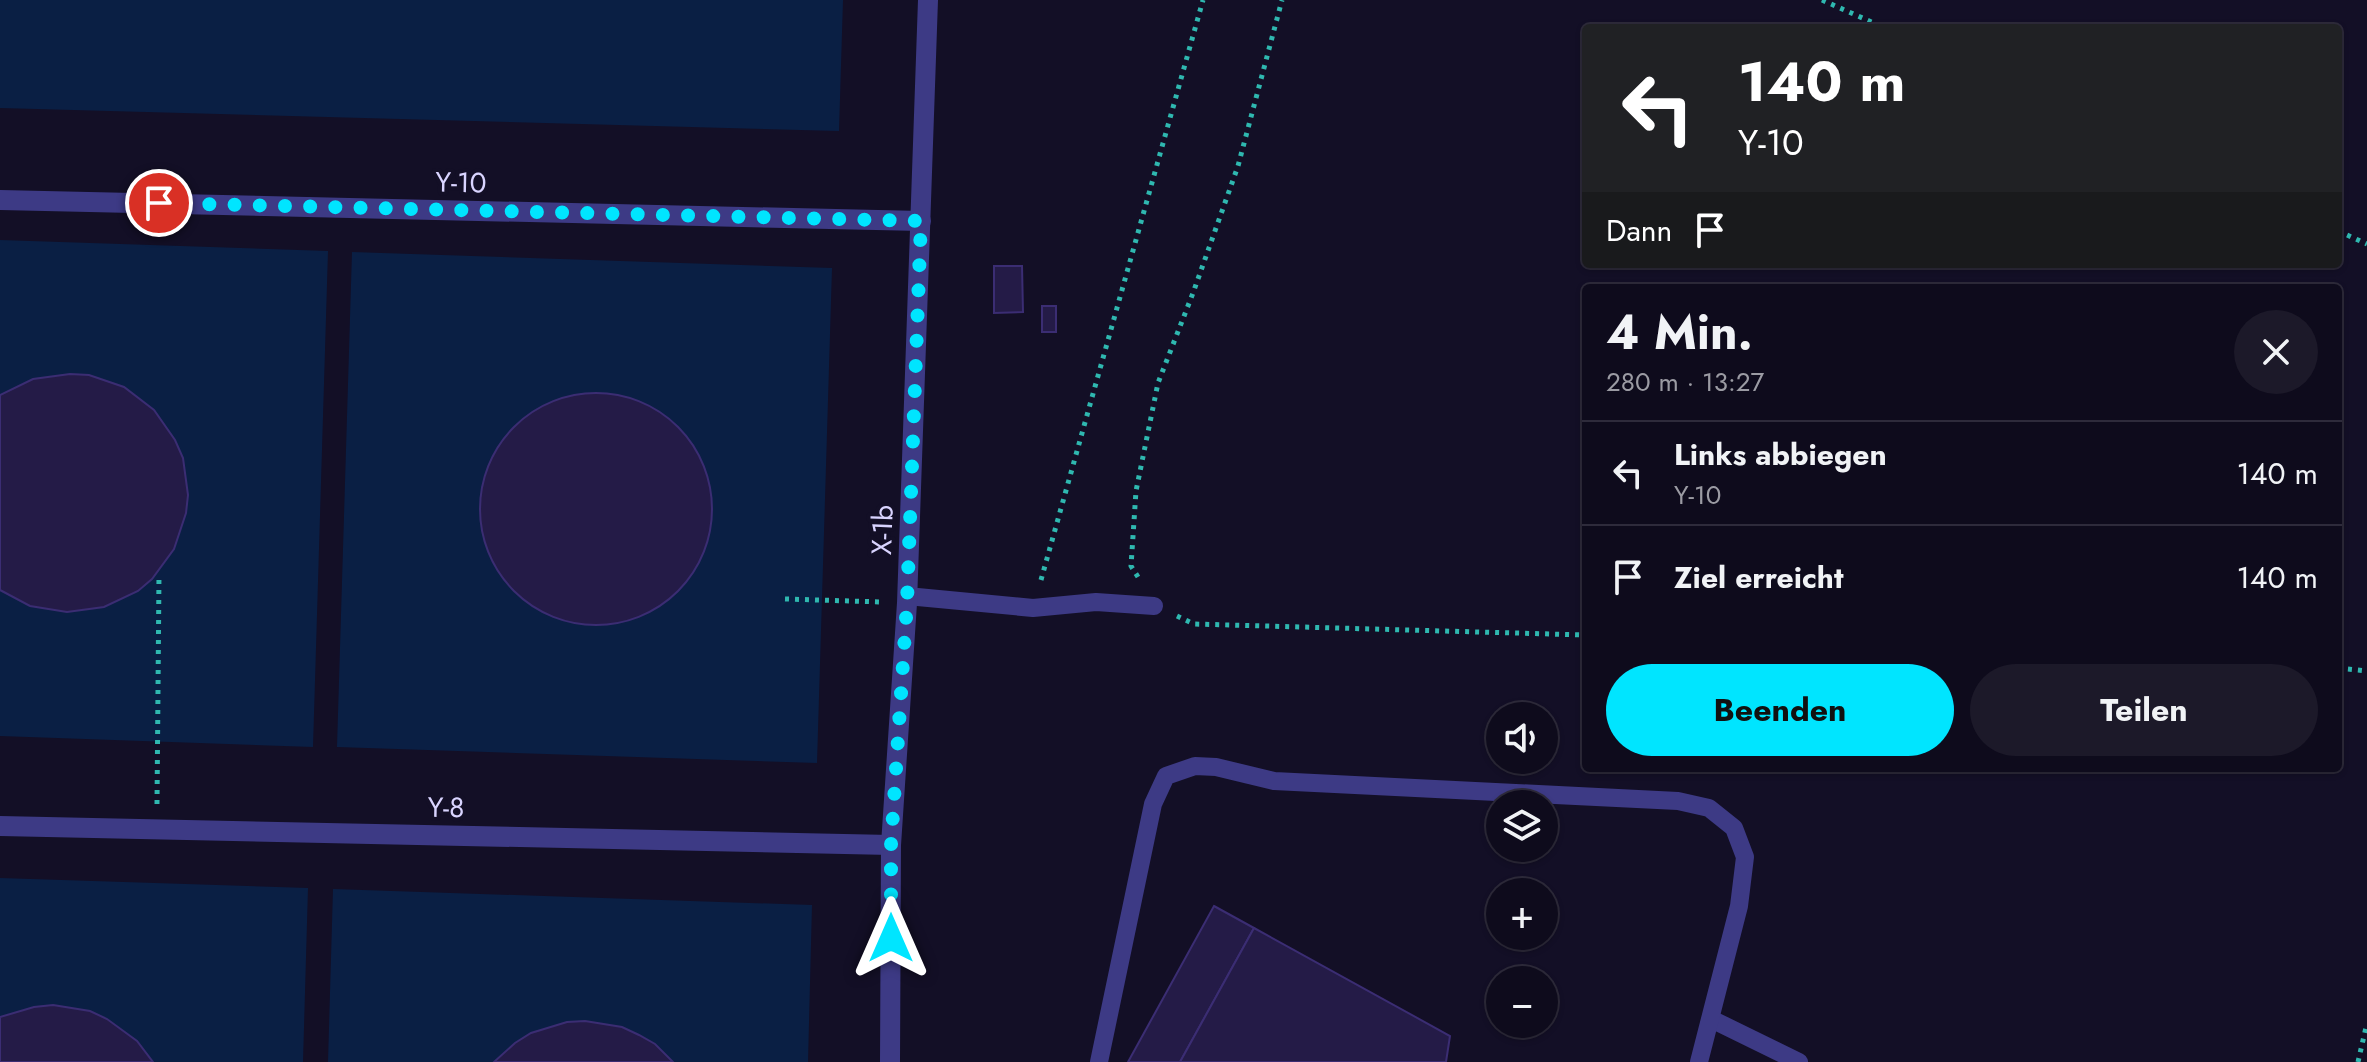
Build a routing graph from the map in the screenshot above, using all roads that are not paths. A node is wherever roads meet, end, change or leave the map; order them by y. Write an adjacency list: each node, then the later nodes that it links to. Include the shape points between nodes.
1 (928, 0): 3 (street, X-1b)
2 (0, 200): 3 (street, Y-10)
3 (921, 221): 4 (street, X-1b)
4 (907, 599): 5 (lane, via 1033,608 1096,602); 7 (street, X-1b)
5 (1154, 606)
6 (0, 826): 7 (street, Y-8)
7 (891, 845): 9 (street, X-1b)
8 (1711, 1019): 10 (lane, via 1739,906 1745,857 1734,828 1709,808 1678,801 1274,781 1195,766 1166,776 1153,804); 11 (lane); 12 (lane)
9 (890, 1062)
10 (1099, 1062)
11 (1699, 1062)
12 (1799, 1062)

